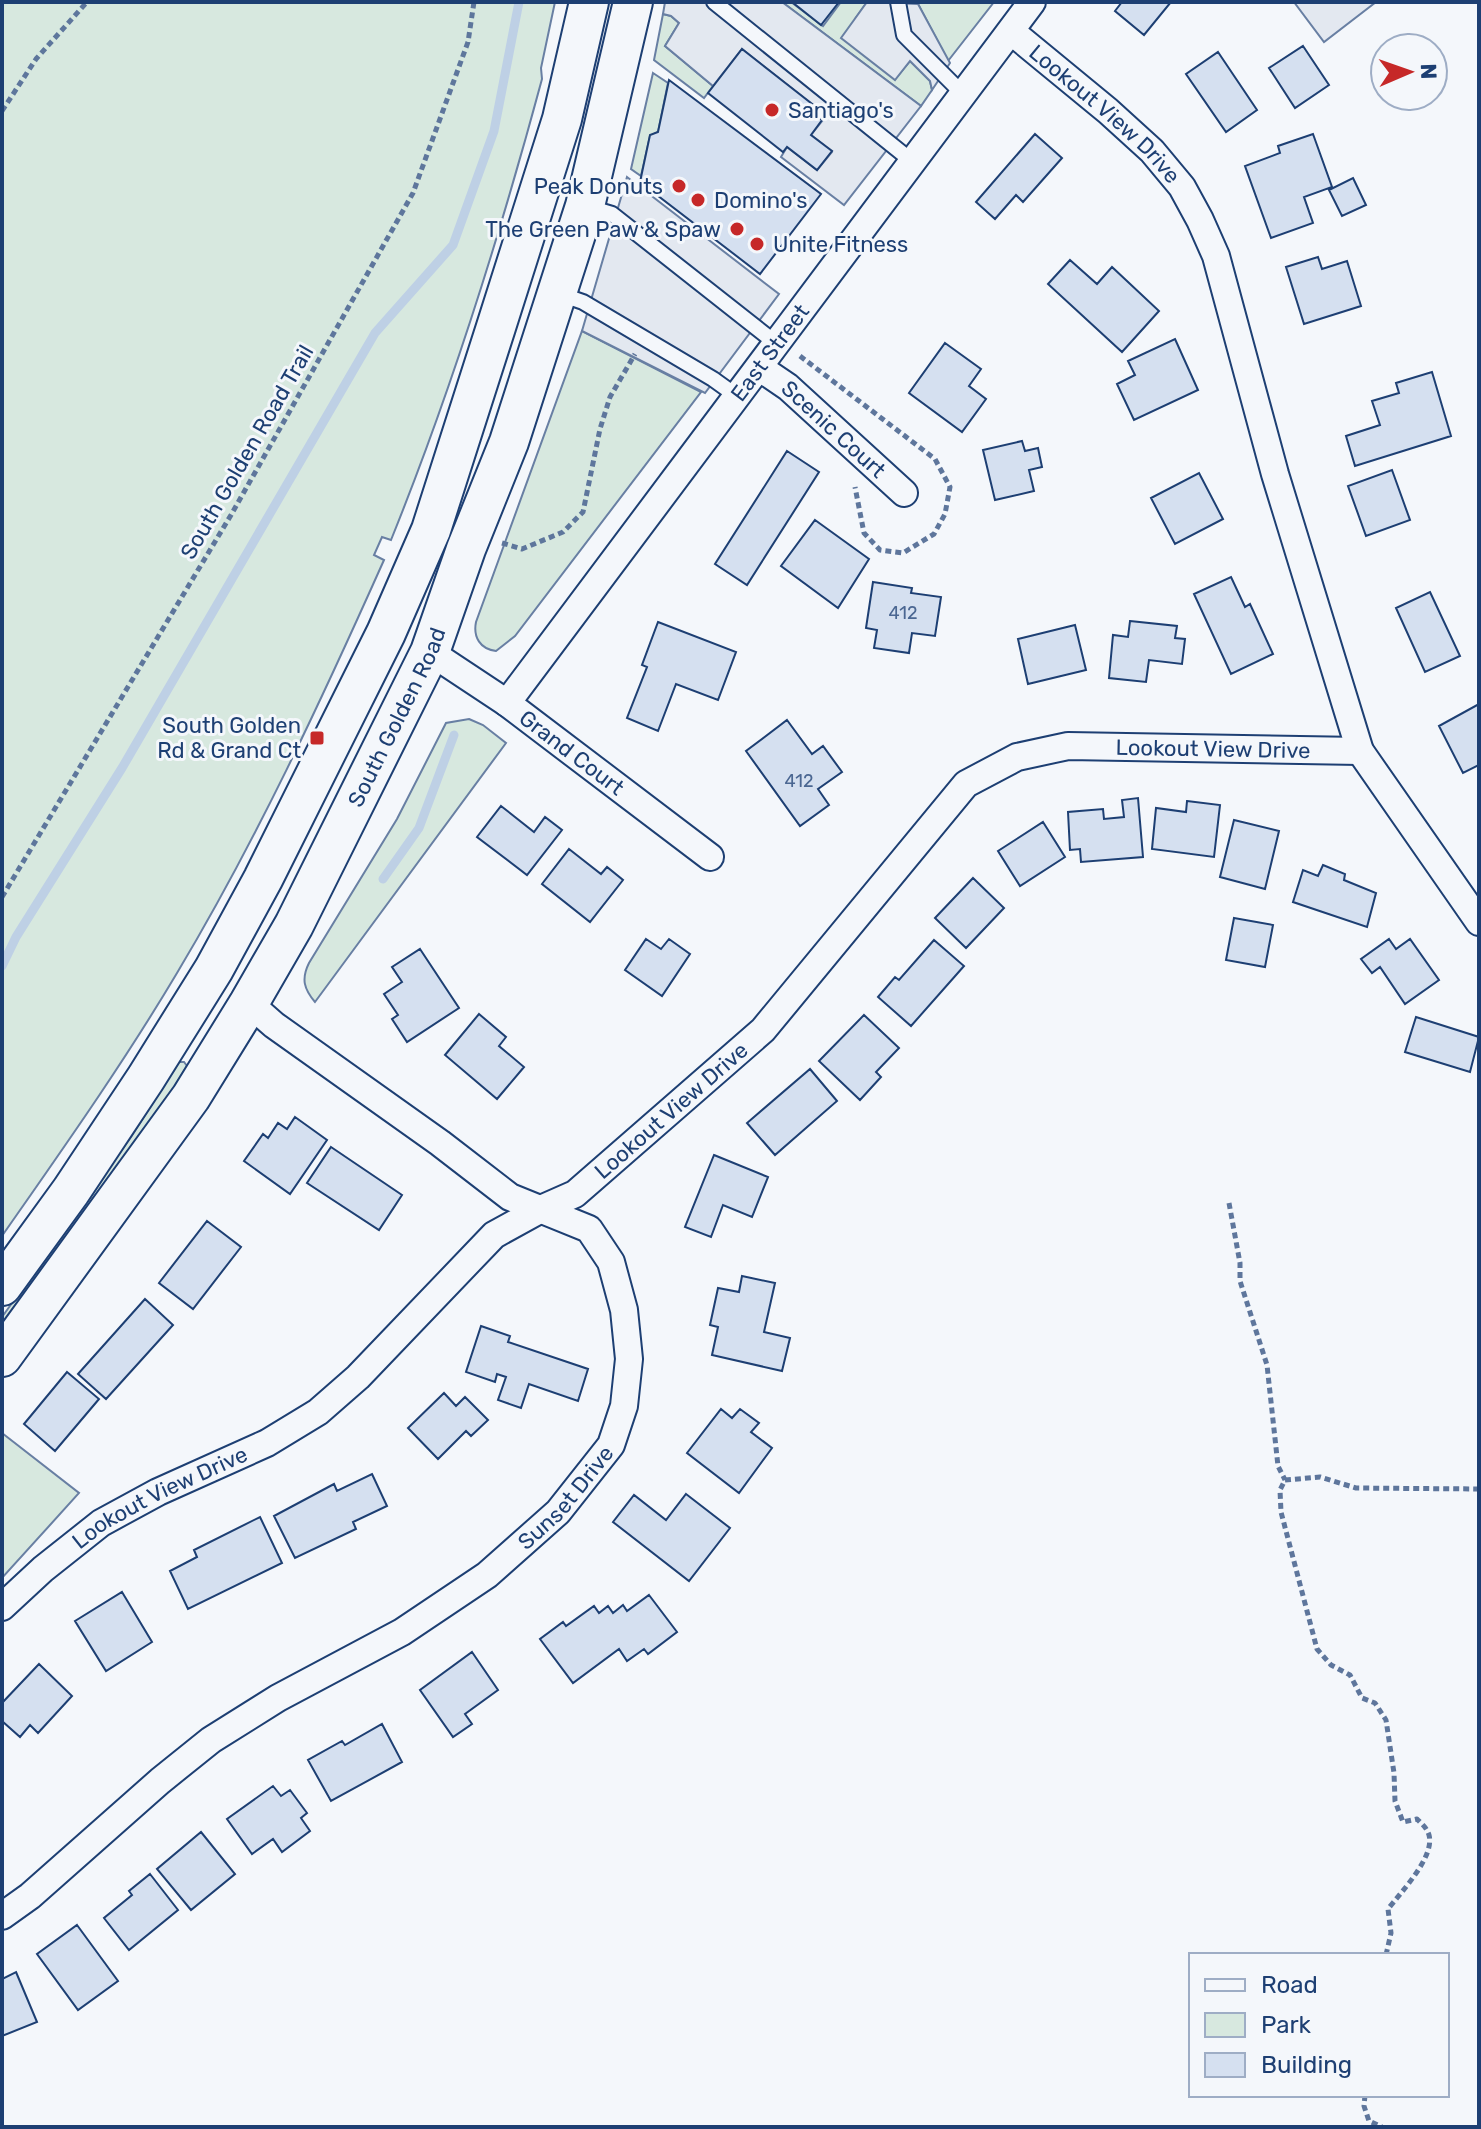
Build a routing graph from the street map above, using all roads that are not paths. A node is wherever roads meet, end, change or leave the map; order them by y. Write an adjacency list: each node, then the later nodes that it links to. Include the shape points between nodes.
1 (589, 2): 15 (main road, South Golden Road, via 562,119 431,530)
2 (633, 2): 9 (main road, South Golden Road)
3 (714, 2): 8 (lane)
4 (898, 2): 7 (lane, via 904,35)
5 (1032, 2): 6 (street, East Street)
6 (1012, 32): 7 (street, East Street); 18 (street, Lookout View Drive, via 1152,151 1182,187 1200,220 1216,256 1275,474)
7 (963, 94): 8 (street, East Street)
8 (913, 162): 11 (street, East Street)
9 (585, 206): 10 (main road, South Golden Road); 11 (lane, via 612,214)
10 (557, 293): 13 (lane, via 583,302); 16 (main road, South Golden Road, via 509,442)
11 (777, 344): 12 (street, East Street)
12 (760, 368): 13 (street, East Street); 14 (street, Scenic Court, via 788,387)
13 (738, 397): 17 (street, East Street)
14 (904, 493)
15 (386, 633): 16 (main road); 21 (main road, South Golden Road)
16 (430, 652): 17 (street, Grand Court); 22 (main road, South Golden Road, via 294,925)
17 (507, 703): 19 (street, Grand Court)
18 (1360, 751): 20 (street, Lookout View Drive); 23 (street, Lookout View Drive, via 1068,746 1017,757 966,784 763,1030 575,1194)
19 (710, 857)
20 (1479, 922)
21 (214, 969): 22 (main road); 24 (main road, South Golden Road, via 138,1091)
22 (249, 1003): 23 (street, Sunset Drive, via 510,1197); 25 (main road, South Golden Road, via 191,1097)
23 (541, 1209): 26 (street, Lookout View Drive, via 494,1235 318,1412 267,1443 101,1523); 27 (street, Sunset Drive, via 589,1229 611,1262 624,1310 629,1359 624,1406 611,1445 558,1512 487,1575 402,1632 211,1740)
24 (2, 1286)
25 (2, 1357)
26 (2, 1607)
27 (2, 1916)

